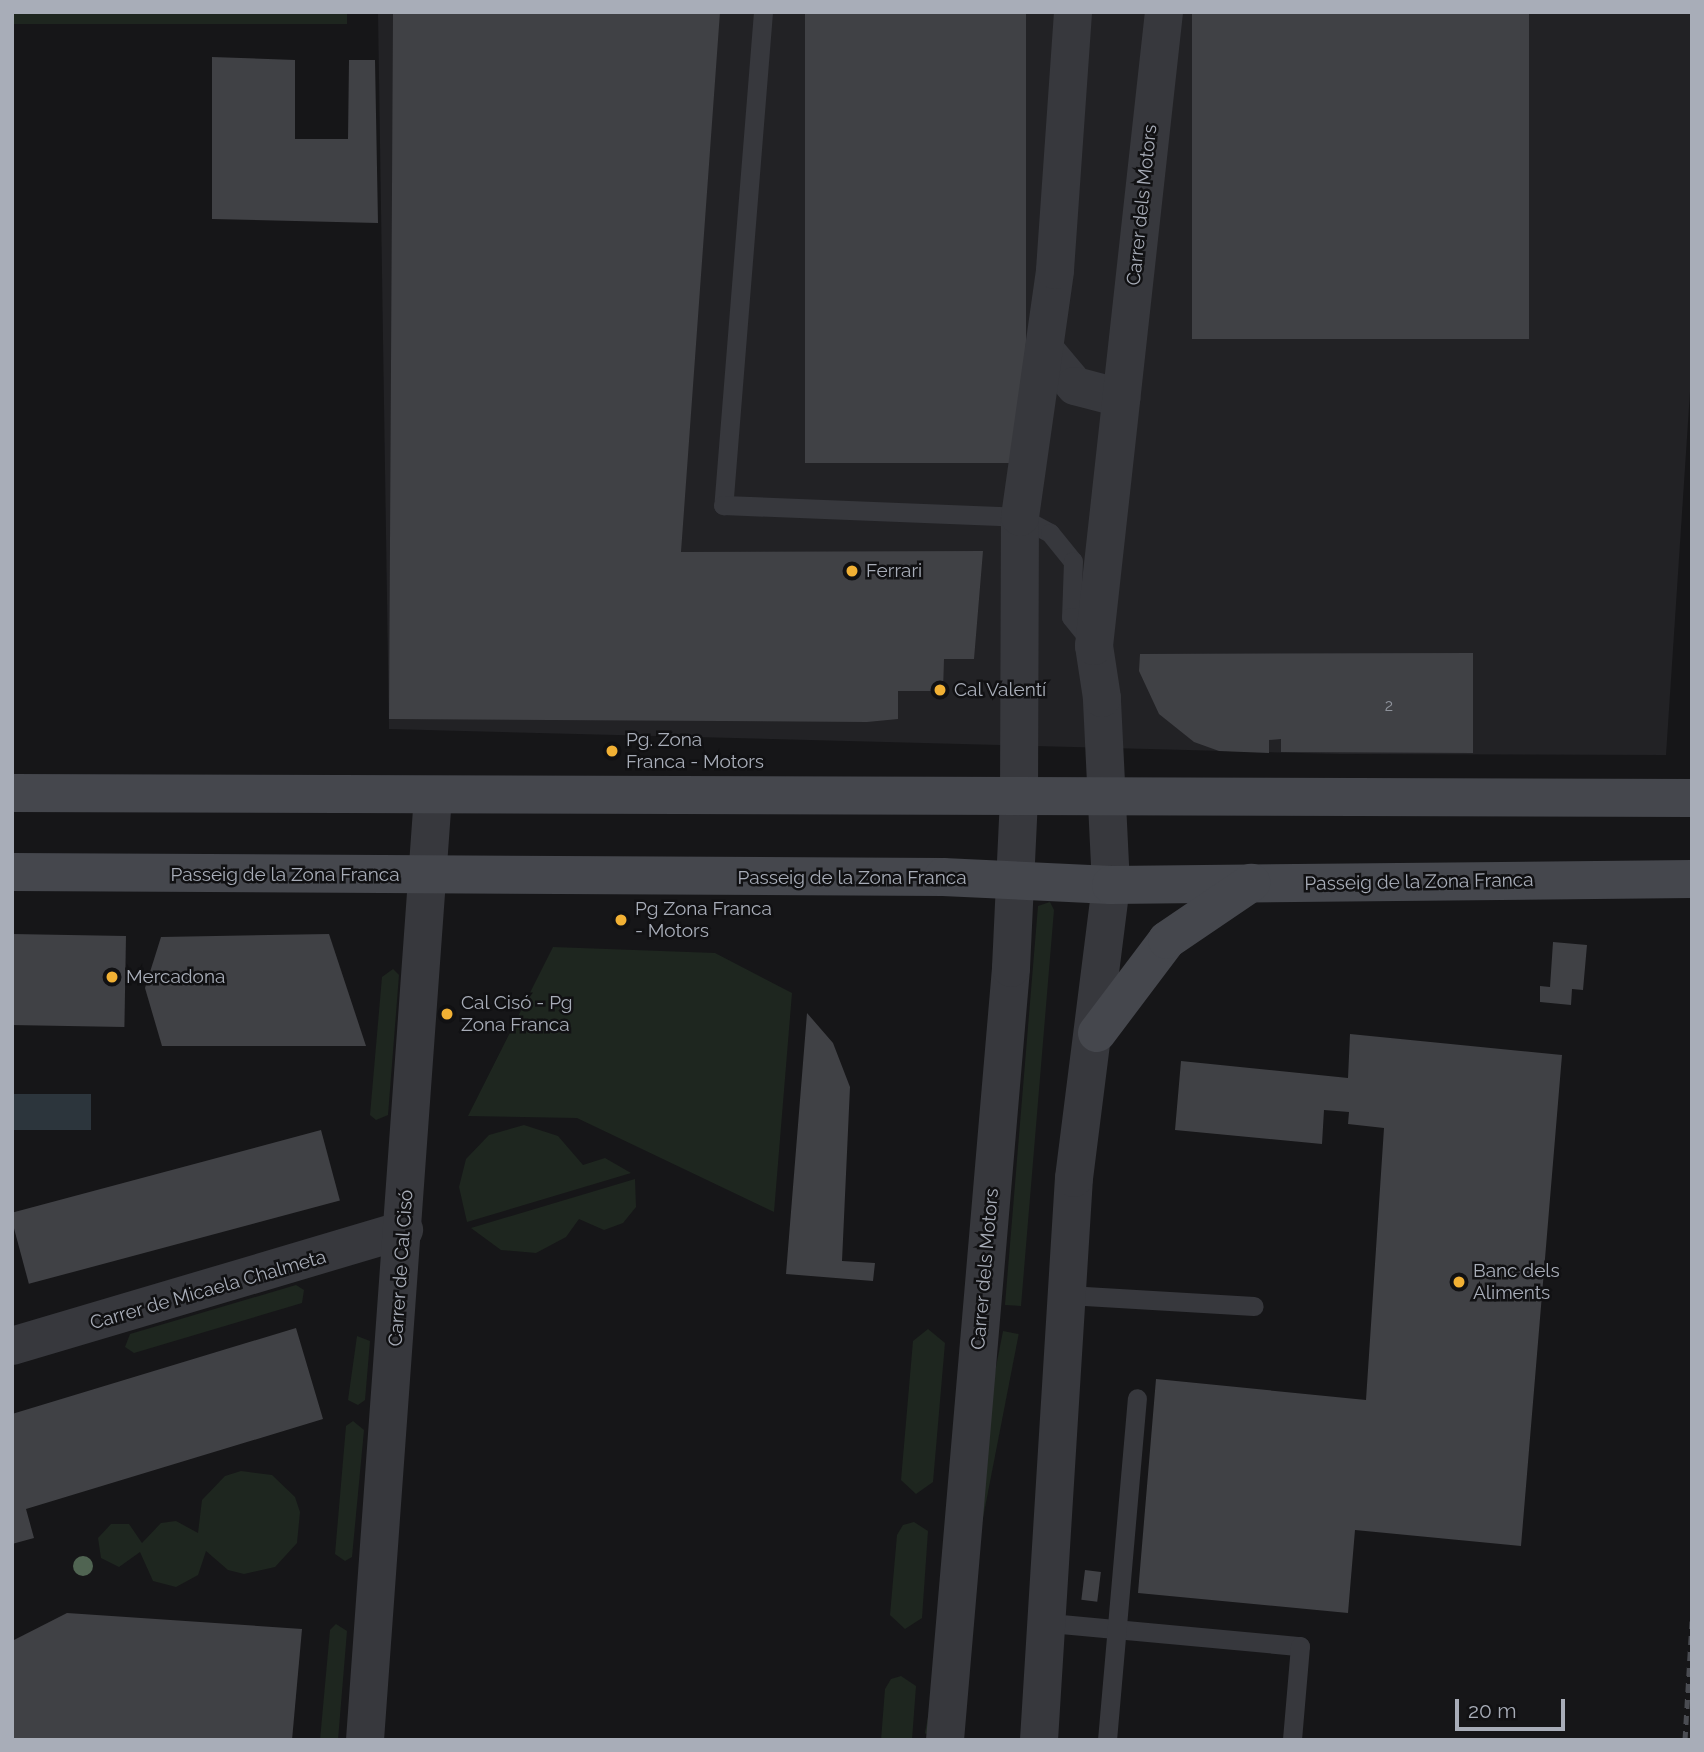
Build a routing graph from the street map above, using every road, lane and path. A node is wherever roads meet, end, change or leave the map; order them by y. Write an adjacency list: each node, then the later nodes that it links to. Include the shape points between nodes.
1 (763, 12): 8 (lane, via 723,505)
2 (1073, 12): 6 (street, via 1055,270)
3 (1139, 12): 5 (street, via 1132,87)
4 (1164, 12): 5 (street, Carrer dels Motors)
5 (1153, 107): 7 (street, Carrer dels Motors)
6 (1044, 349): 7 (street, via 1075,386); 8 (street)
7 (1121, 398): 9 (street, Carrer dels Motors)
8 (1020, 517): 9 (lane, via 1050,533 1073,561 1071,617); 12 (street, Carrer dels Motors, via 1016,625)
9 (1095, 664): 13 (street, Carrer dels Motors, via 1102,698)
10 (12, 793): 11 (main road)
11 (433, 795): 12 (main road); 16 (street, Carrer de Cal Cisó)
12 (1019, 797): 13 (main road); 17 (street, Carrer dels Motors)
13 (1108, 797): 14 (main road); 20 (street, Carrer dels Motors)
14 (1692, 798)
15 (12, 872): 16 (main road, Passeig de la Zona Franca)
16 (431, 877): 17 (main road, Passeig de la Zona Franca); 22 (street, Carrer de Cal Cisó)
17 (1016, 879): 20 (main road, Passeig de la Zona Franca); 30 (street, Carrer dels Motors)
18 (1692, 879): 19 (main road, Passeig de la Zona Franca)
19 (1251, 883): 20 (main road, Passeig de la Zona Franca); 21 (main road, via 1167,940)
20 (1111, 885): 21 (street)
21 (1097, 1033): 23 (street, via 1074,1178)
22 (404, 1230): 25 (street, Carrer de Micaela Chalmeta); 29 (street, Carrer de Cal Cisó)
23 (1068, 1295): 24 (lane); 27 (street)
24 (1254, 1306)
25 (12, 1346)
26 (1137, 1398): 28 (lane)
27 (1050, 1623): 28 (lane); 31 (street)
28 (1114, 1630): 32 (lane); 33 (lane, via 1300,1646)
29 (365, 1740)
30 (945, 1740)
31 (1040, 1740)
32 (1107, 1740)
33 (1292, 1740)

